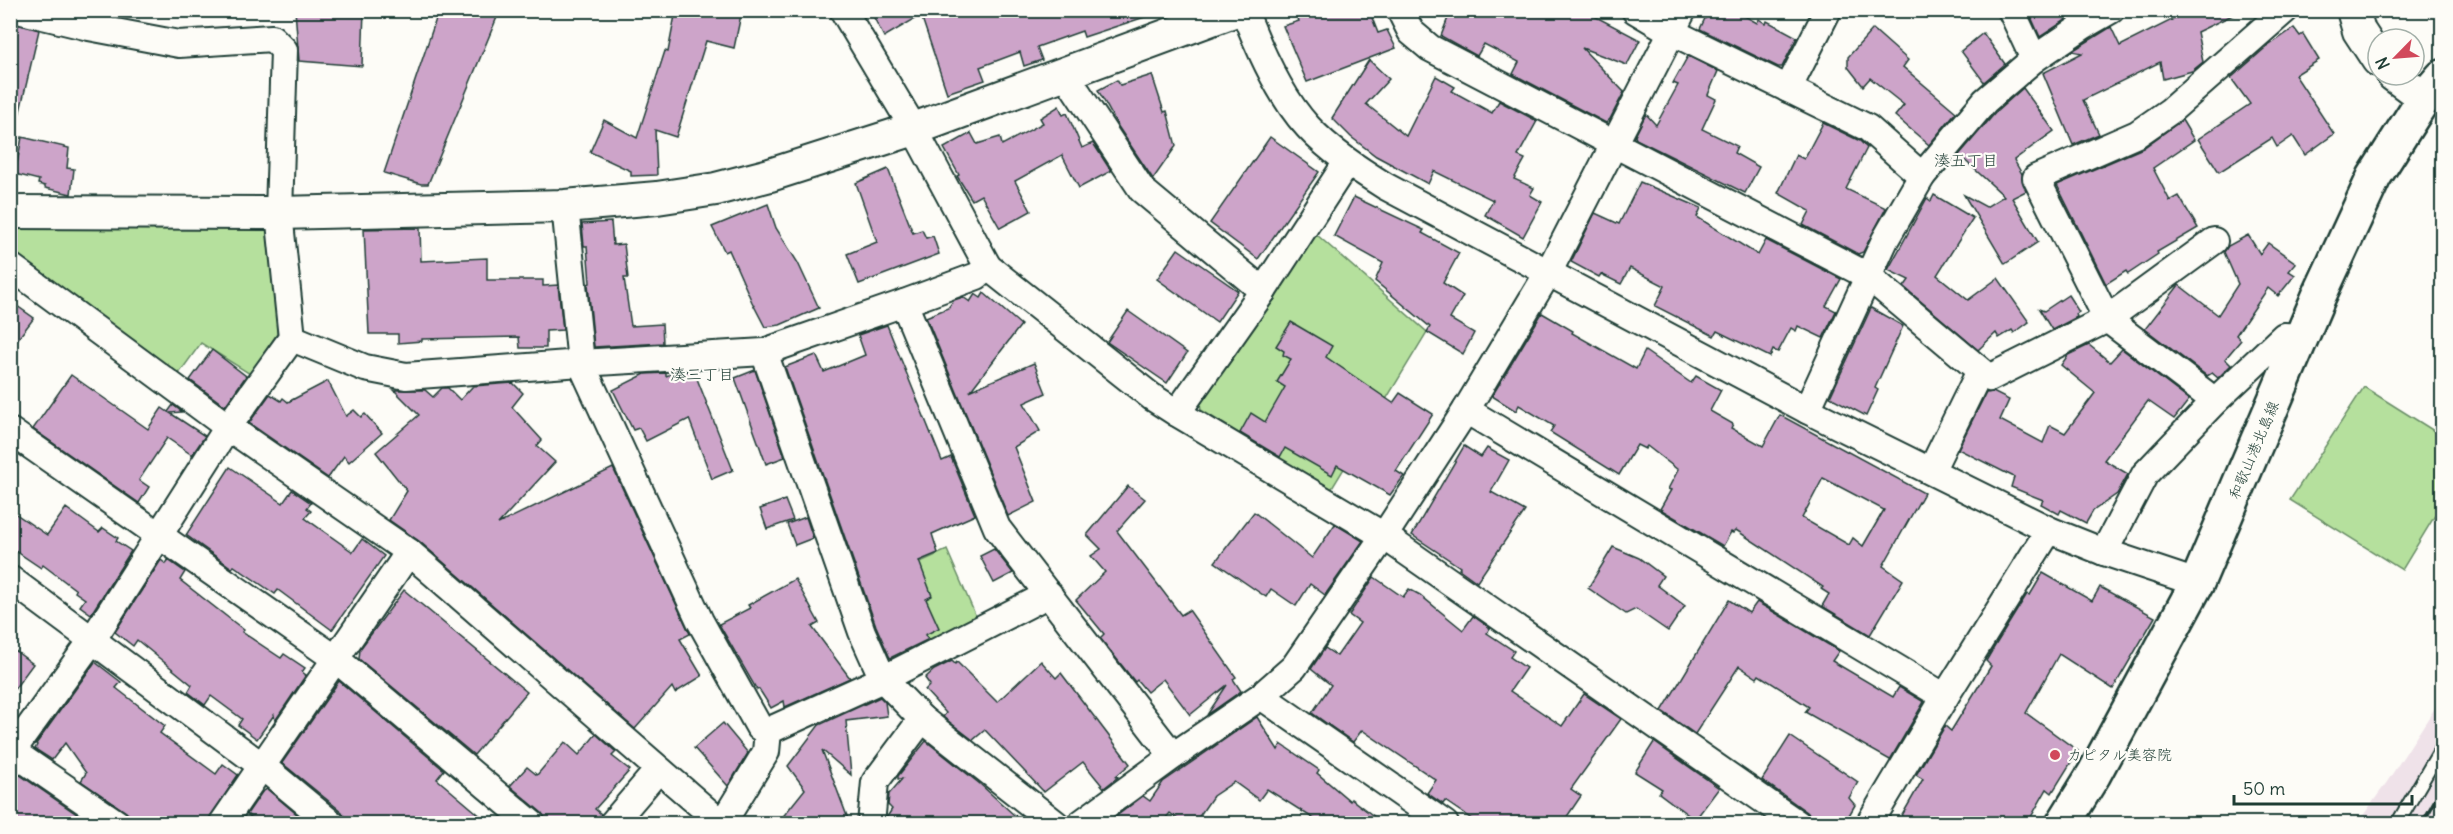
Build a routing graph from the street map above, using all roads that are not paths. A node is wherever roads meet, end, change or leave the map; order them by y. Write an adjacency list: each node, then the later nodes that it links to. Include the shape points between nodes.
1 (18, 10): 24 (street, via 179,44 272,38 284,50)
2 (843, 10): 18 (street)
3 (1236, 10): 15 (street)
4 (1244, 10): 20 (street, via 1278,84 1307,127)
5 (1400, 10): 19 (street, via 1411,32 1430,48)
6 (1635, 10): 12 (street)
7 (1828, 10): 17 (street)
8 (2011, 10): 14 (street)
9 (2111, 10): 14 (street)
10 (2285, 10): 32 (street, via 2137,134 2036,178)
11 (2353, 10): 13 (street)
12 (1678, 21): 17 (street); 19 (street)
13 (2366, 42)
14 (2034, 59): 21 (street, via 1985,101)
15 (1066, 75): 18 (street); 30 (street, via 1142,190)
16 (2433, 88): 33 (main road, 和歌山港北島線, via 2374,177)
17 (1788, 89): 21 (street, via 1868,128)
18 (914, 129): 22 (street, via 716,189); 27 (street)
19 (1615, 143): 28 (street); 29 (street)
20 (1347, 162): 28 (street, via 1384,186); 30 (street)
21 (1922, 176): 29 (street)
22 (565, 206): 24 (street); 36 (street)
23 (10, 212): 24 (street)
24 (279, 213): 34 (street)
25 (2214, 241): 32 (street)
26 (10, 266): 42 (street)
27 (988, 267): 31 (street, via 977,276); 41 (street)
28 (1548, 273): 39 (street); 40 (street)
29 (1868, 276): 37 (street); 40 (street)
30 (1263, 291): 41 (street)
31 (904, 303): 35 (street); 52 (street, via 997,528)
32 (2107, 319): 37 (street, via 1989,378); 38 (street)
33 (2302, 337): 38 (street, via 2284,336); 51 (main road, 和歌山港北島線)
34 (292, 338): 36 (street, via 365,368 406,375); 42 (street)
35 (764, 352): 36 (street); 55 (street, via 862,632)
36 (581, 363): 59 (street, via 700,621 759,727)
37 (1980, 370): 44 (street)
38 (2215, 401): 49 (street, via 2145,474)
39 (1466, 410): 47 (street); 57 (street)
40 (1807, 410): 44 (street)
41 (1177, 413): 47 (street)
42 (228, 428): 46 (street); 48 (street)
43 (10, 431): 46 (street)
44 (1931, 471): 45 (street)
45 (2049, 530): 49 (street); 57 (street)
46 (160, 535): 53 (street); 54 (street)
47 (1384, 536): 56 (street, via 1294,667); 74 (street)
48 (409, 552): 54 (street); 64 (street)
49 (2104, 552): 51 (street)
50 (10, 579): 53 (street)
51 (2197, 583): 76 (main road, 和歌山港北島線)
52 (1049, 594): 55 (street); 62 (street)
53 (93, 639): 61 (street); 63 (street)
54 (336, 659): 63 (street); 68 (street)
55 (883, 679): 58 (street); 59 (street)
56 (1261, 696): 62 (street); 73 (street)
57 (1945, 697): 75 (street)
58 (922, 719): 70 (street, via 875,782); 71 (street)
59 (768, 731): 64 (street, via 766,752 722,824)
60 (2442, 747): 77 (lane)
61 (11, 752): 65 (street)
62 (1173, 756): 72 (street)
63 (262, 766): 66 (street); 67 (street)
64 (658, 770): 69 (street)
65 (118, 824)
66 (222, 824)
67 (332, 824)
68 (532, 824)
69 (612, 824)
70 (871, 824)
71 (1056, 824)
72 (1080, 824)
73 (1444, 824)
74 (1798, 824)
75 (1869, 824)
76 (2063, 824)
77 (2397, 824)

